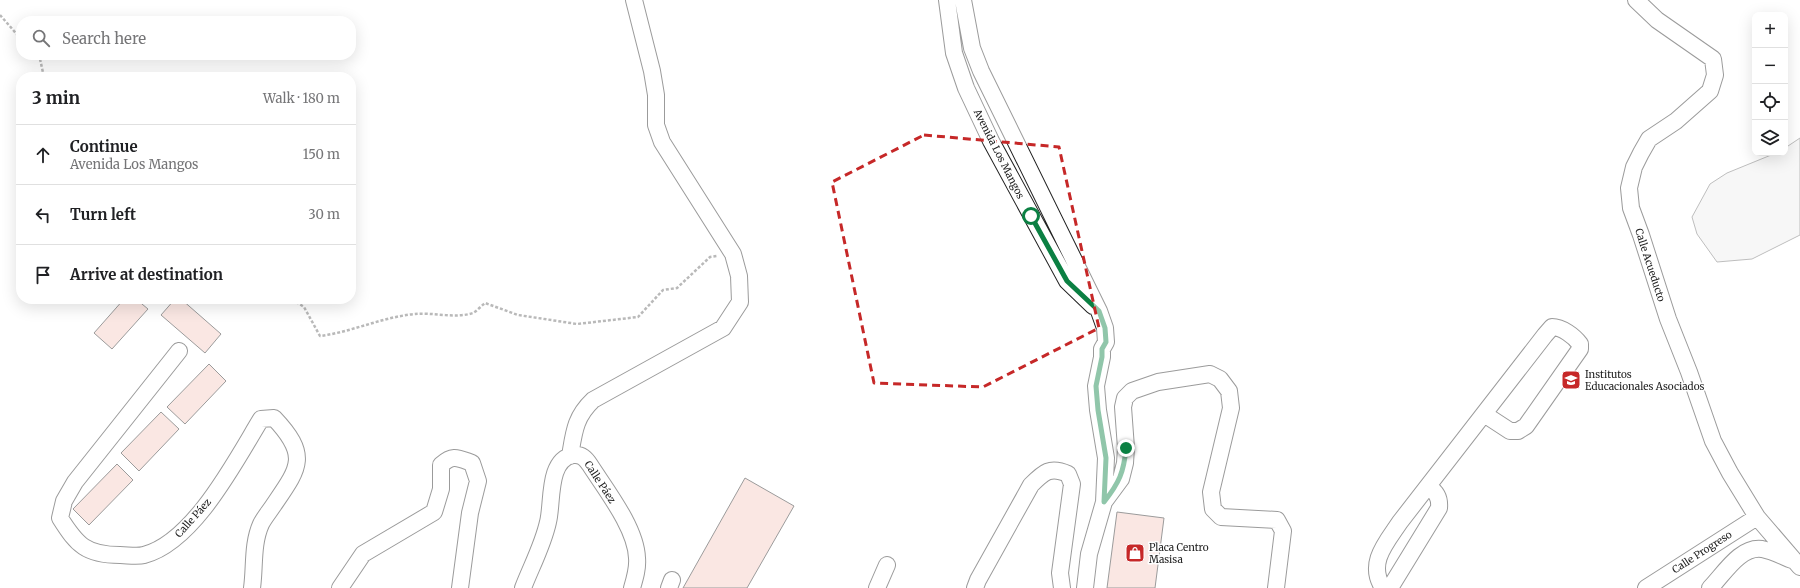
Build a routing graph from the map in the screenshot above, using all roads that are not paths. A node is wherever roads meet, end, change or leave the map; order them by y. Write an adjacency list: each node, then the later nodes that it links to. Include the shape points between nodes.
1 (634, 0): 8 (street, via 652,71 656,95 656,125 662,142 733,254 739,276 740,302 724,328 593,400 582,410 575,427)
2 (947, 0): 5 (street, Avenida Los Mangos, via 954,53 966,88 991,141 1067,281)
3 (963, 0): 5 (street, Avenida Los Mangos, via 972,48 980,71)
4 (1636, 0): 11 (street, Calle Acueducto, via 1657,20 1713,59 1715,75 1710,91 1676,121 1649,139 1634,167 1629,188 1631,208 1713,441)
5 (1099, 311): 10 (street, Avenida Los Mangos, via 1105,328 1106,342 1102,349 1096,386 1106,458)
6 (180, 351): 16 (street, Calle Páez, via 75,482 64,502 60,518 73,539 88,551 112,555 144,555 165,546 182,532 222,485 261,419 274,418 292,442 298,459 294,475 262,523 254,559)
7 (1484, 414): 7 (street, via 1510,431 1518,431 1526,426 1580,349 1577,340 1559,327 1552,327); 9 (street)
8 (570, 456): 19 (street, via 557,467 553,478 548,522); 20 (street, Calle Páez, via 585,458 630,530 637,556 637,571)
9 (1428, 486): 15 (street, via 1382,549 1376,564); 15 (street, via 1436,492 1440,500 1439,508)
10 (1104, 502): 24 (street, Avenida Los Mangos, via 1089,554); 25 (street, via 1121,479 1125,463 1125,398 1132,391 1158,382 1210,374 1220,379 1228,391 1231,408 1211,492 1213,509 1221,518 1277,520 1283,531)
11 (1757, 517): 12 (street, Calle Acueducto); 26 (street, Calle Progreso)
12 (1796, 563): 27 (street, via 1763,549 1750,549 1742,554)
13 (887, 565): 21 (street)
14 (348, 581): 17 (street); 18 (street, via 363,554 434,512 441,489 441,465 449,458 457,458 472,462 478,481 470,513)
15 (1384, 586)
16 (252, 588)
17 (340, 588)
18 (460, 588)
19 (523, 588)
20 (632, 588)
21 (877, 588)
22 (975, 588): 23 (street, via 1031,485 1050,470 1068,474 1072,484 1060,572)
23 (1062, 588)
24 (1085, 588)
25 (1276, 588)
26 (1646, 588)
27 (1710, 588)

